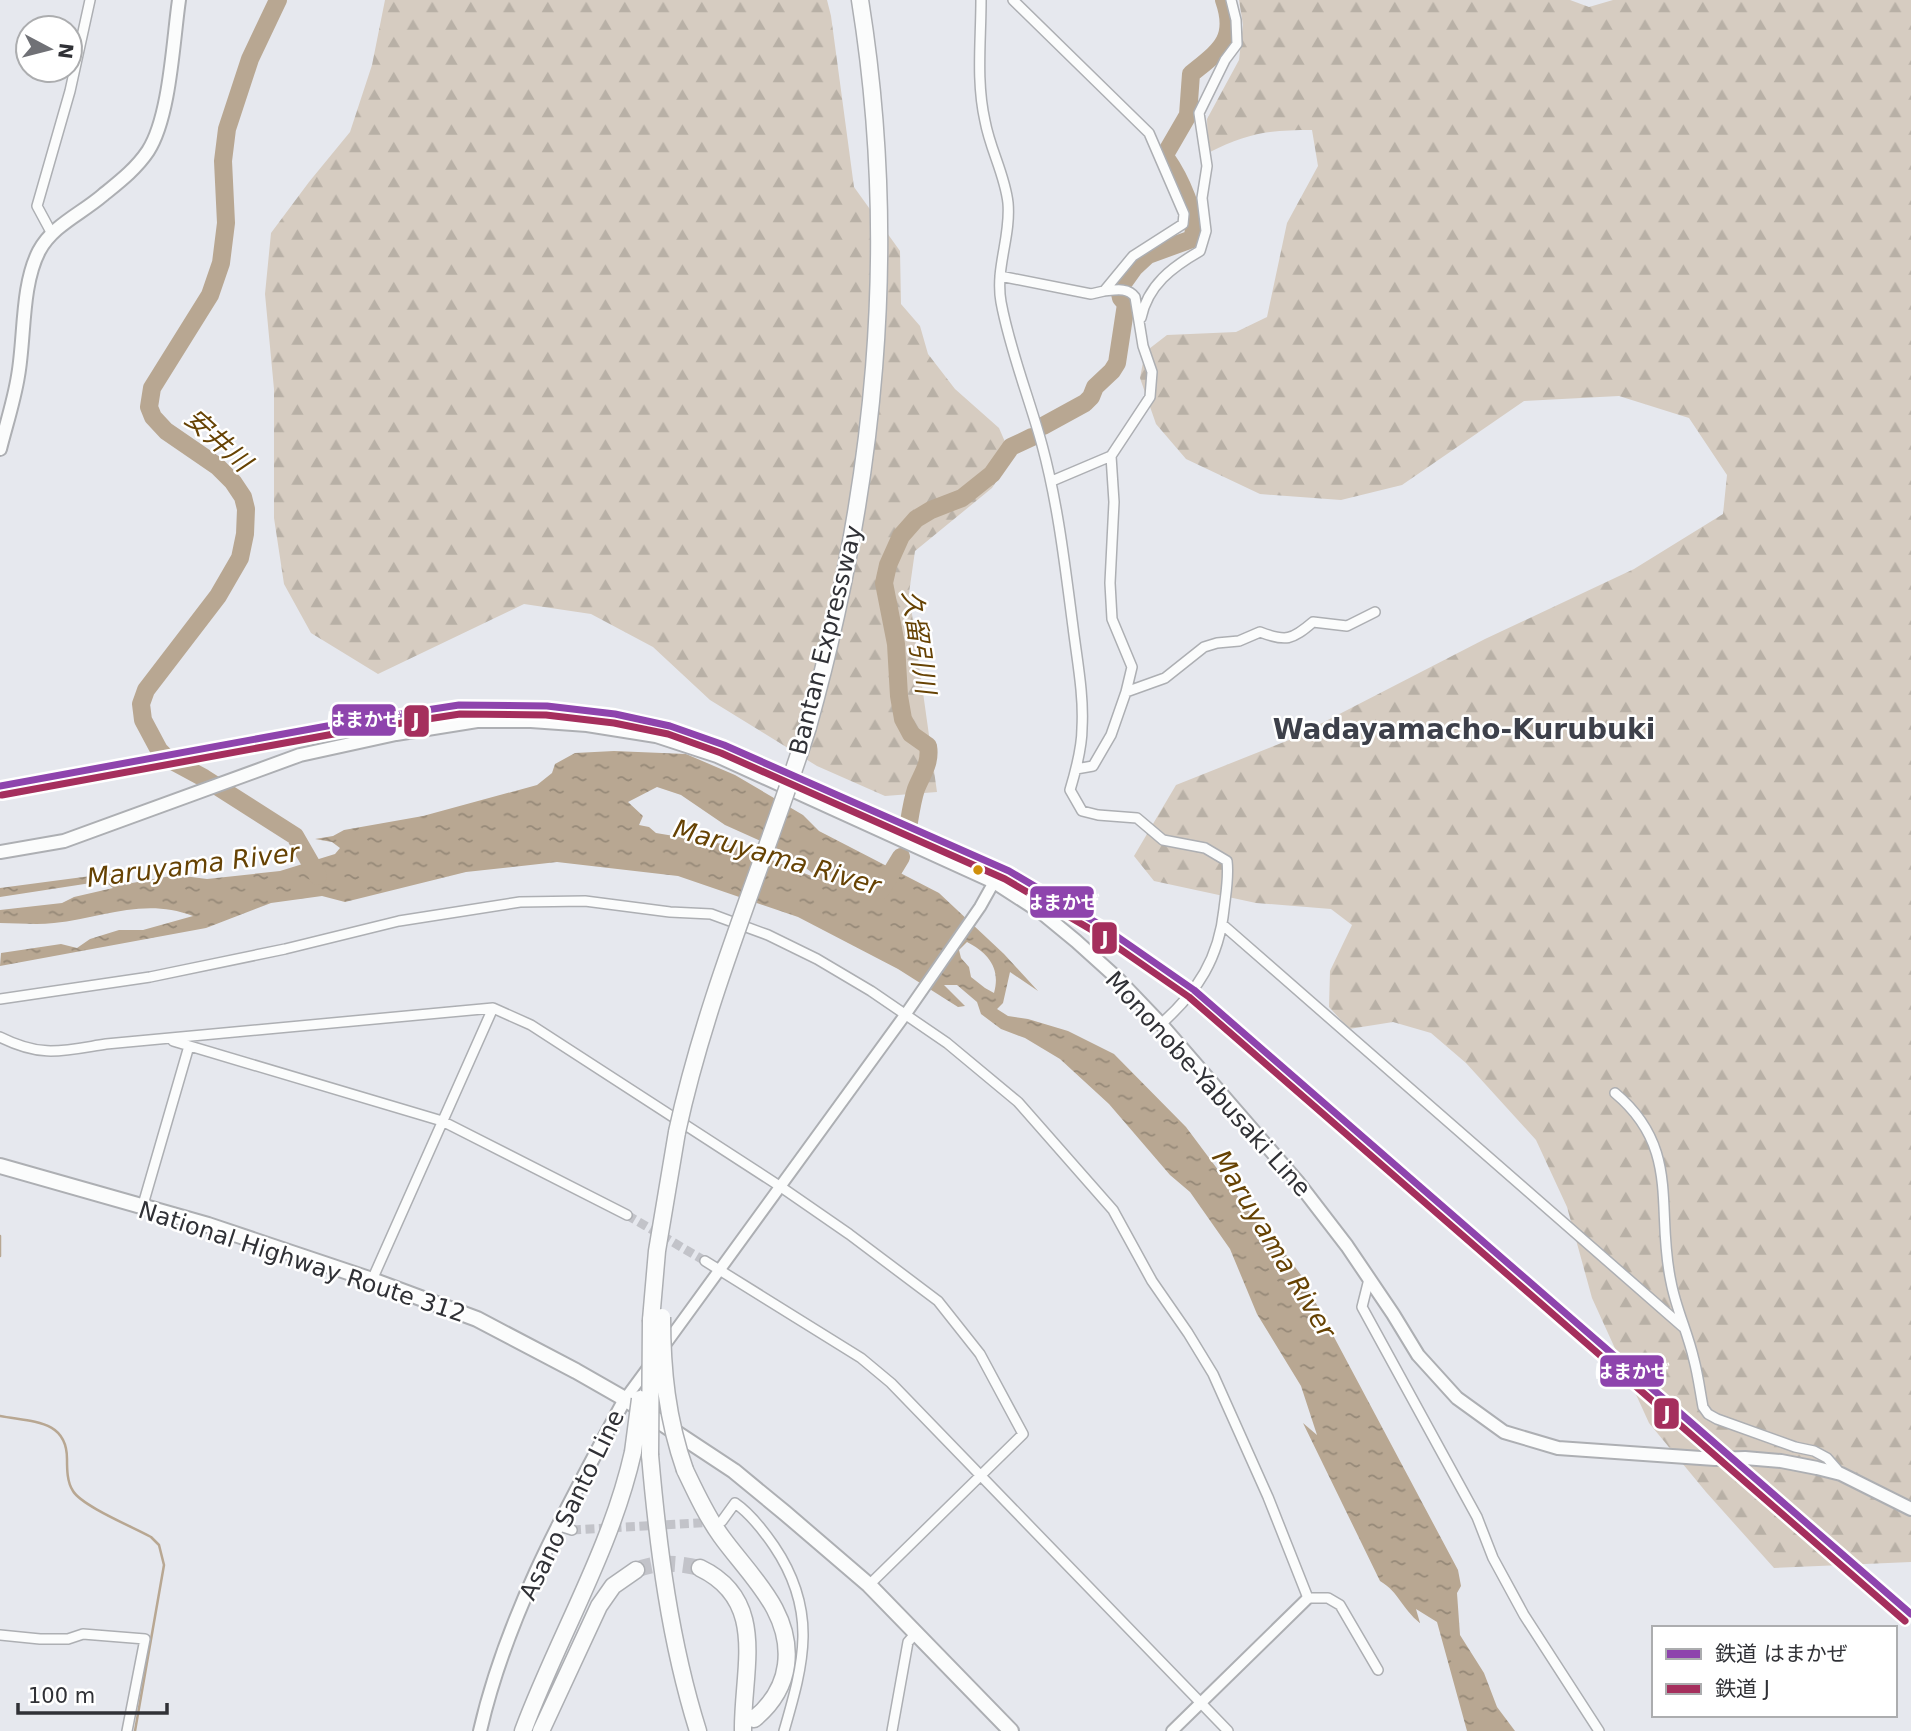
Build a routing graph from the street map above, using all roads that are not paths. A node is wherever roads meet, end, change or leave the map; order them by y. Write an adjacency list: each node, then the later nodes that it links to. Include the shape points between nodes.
1 (90, 0): 7 (street, via 37,206)
2 (179, 0): 7 (main road, via 168,84 150,148 99,199)
3 (860, 0): 37 (highway, Bantan Expressway, bridge, via 871,84 879,235 875,368 851,553 808,727 694,1064 668,1178)
4 (981, 0): 8 (street, via 981,96 1008,201)
5 (1013, 0): 9 (street, via 1149,134 1184,214 1183,224 1133,256)
6 (1231, 0): 10 (street, via 1237,44 1199,113 1207,166 1202,198 1206,231 1200,251 1174,265 1157,284)
7 (51, 232): 11 (main road, via 31,271 18,377)
8 (1000, 276): 9 (street, via 1090,294); 13 (street, via 1008,335)
9 (1108, 291): 10 (street, via 1132,292)
10 (1140, 323): 12 (street, via 1152,372 1150,397)
11 (0, 449)
12 (1111, 456): 13 (street); 15 (street, via 1112,618 1132,667)
13 (1052, 481): 16 (street, via 1079,675 1083,728)
14 (1375, 612): 15 (street, via 1347,626 1313,622 1297,635 1281,639 1260,632 1204,647 1165,678)
15 (1126, 692): 16 (street, via 1111,735 1093,766)
16 (1076, 769): 19 (street, via 1070,790 1082,811 1137,818 1163,840 1205,848 1227,861)
17 (0, 852): 18 (main road, Mononobe-Yabusaki Line, via 64,841 300,755 435,727 517,721 587,725 656,736 717,757)
18 (994, 882): 22 (street); 23 (main road, Mononobe-Yabusaki Line, via 1076,941)
19 (1223, 925): 23 (street, via 1202,979); 38 (street)
20 (0, 999): 22 (street, via 150,977 482,906 585,901 712,914 817,959)
21 (493, 1008): 25 (street); 28 (street); 30 (street, via 531,1025)
22 (908, 1011): 30 (street); 50 (street, via 1018,1102 1113,1210 1152,1281 1213,1374)
23 (1161, 1024): 35 (main road, Mononobe-Yabusaki Line, via 1297,1181)
24 (0, 1037): 25 (street, via 21,1048 50,1053)
25 (168, 1039): 26 (street)
26 (190, 1046): 28 (street); 31 (street)
27 (1615, 1093): 38 (street, via 1639,1117 1658,1159 1670,1281)
28 (442, 1121): 32 (street); 36 (street)
29 (0, 1166): 31 (highway, National Highway Route 312)
30 (781, 1187): 34 (street); 41 (street, via 938,1301 980,1354 1023,1434)
31 (142, 1208): 36 (highway, National Highway Route 312)
32 (627, 1215)
33 (705, 1261): 34 (street)
34 (720, 1270): 39 (street); 41 (street, via 861,1358 891,1382)
35 (1369, 1279): 40 (main road, Mononobe-Yabusaki Line, via 1418,1355 1457,1398 1504,1432 1558,1448 1781,1461); 67 (street, via 1362,1307 1477,1517 1524,1615)
36 (372, 1280): 39 (highway, National Highway Route 312, via 477,1320)
37 (653, 1319): 49 (highway, bridge, via 650,1455); 55 (highway, bridge, via 671,1423 685,1470 709,1518 765,1592 783,1627 787,1650 781,1685); 58 (highway, bridge, via 633,1452 621,1497)
38 (1683, 1326): 40 (street, via 1708,1414 1814,1451)
39 (625, 1399): 44 (main road, Asano Santo Line); 48 (highway, National Highway Route 312, via 734,1471)
40 (1841, 1474): 42 (main road, Mononobe-Yabusaki Line)
41 (981, 1476): 48 (street); 54 (street)
42 (1911, 1509)
43 (722, 1521): 62 (street, via 735,1503 745,1509 777,1551 799,1601 803,1648)
44 (557, 1525): 45 (street); 57 (main road, Asano Santo Line, via 512,1633)
45 (572, 1530)
46 (700, 1568): 55 (highway, via 730,1589 743,1612 748,1636 743,1698)
47 (636, 1570): 59 (highway, via 613,1586 599,1606)
48 (869, 1585): 51 (highway, National Highway Route 312)
49 (667, 1595): 60 (highway, via 682,1677); 61 (highway)
50 (1308, 1598): 53 (street, via 1328,1598 1340,1605); 54 (street)
51 (916, 1633): 63 (street, via 908,1642); 64 (highway, National Highway Route 312)
52 (0, 1634): 56 (street, via 40,1639 83,1634 145,1639)
53 (1378, 1670)
54 (1201, 1703): 65 (street); 66 (street)
55 (748, 1725)
56 (127, 1731)
57 (480, 1731)
58 (523, 1731)
59 (541, 1731)
60 (698, 1731)
61 (706, 1731)
62 (784, 1731)
63 (892, 1731)
64 (1012, 1731)
65 (1172, 1731)
66 (1228, 1731)
67 (1599, 1731)

